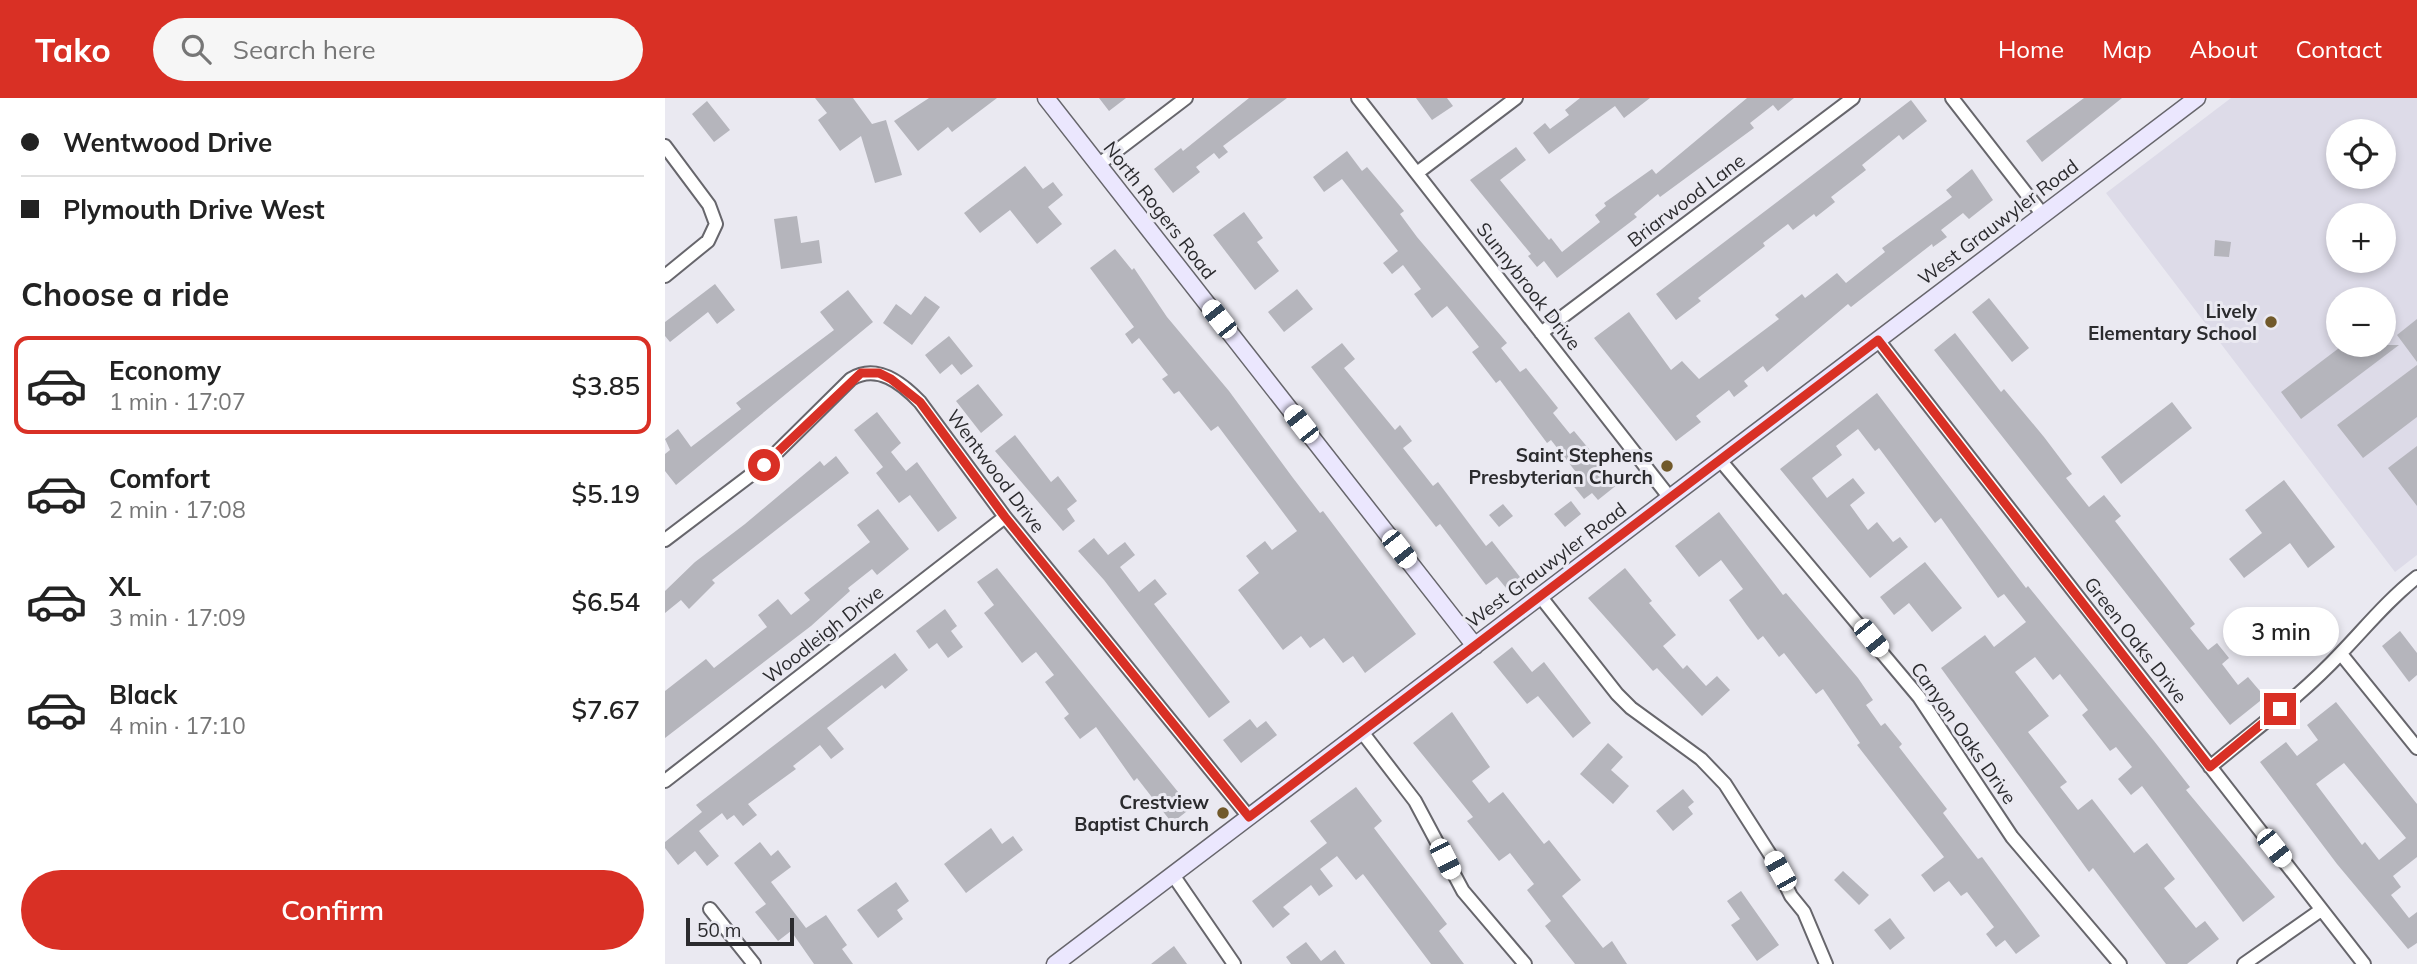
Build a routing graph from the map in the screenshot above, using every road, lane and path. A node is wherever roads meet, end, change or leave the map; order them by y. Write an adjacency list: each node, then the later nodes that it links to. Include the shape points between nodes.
1 (1046, 98): 9 (main road, North Rogers Road)
2 (1186, 98): 9 (street)
3 (1358, 98): 10 (street, Sunnybrook Drive)
4 (1516, 98): 10 (street)
5 (1853, 98): 13 (street, Briarwood Lane)
6 (1952, 98): 11 (street)
7 (2197, 98): 11 (main road, West Grauwyler Road)
8 (665, 146): 12 (street, via 709,205 716,224 700,249)
9 (1098, 165): 21 (main road, North Rogers Road)
10 (1417, 173): 13 (street, Sunnybrook Drive)
11 (2043, 215): 14 (main road, West Grauwyler Road)
12 (665, 276)
13 (1541, 333): 16 (street, Sunnybrook Drive)
14 (1878, 340): 15 (main road, West Grauwyler Road); 25 (street, Green Oaks Drive)
15 (1720, 460): 16 (main road, West Grauwyler Road); 36 (street, Canyon Oaks Drive, via 1919,697 2012,837)
16 (1669, 498): 20 (main road, West Grauwyler Road)
17 (1005, 517): 18 (street, Wentwood Drive, via 920,402 891,379 869,371 851,379 764,465); 26 (street, Woodleigh Drive); 27 (street, Wentwood Drive)
18 (665, 540)
19 (2417, 577): 22 (street, via 2371,618)
20 (1540, 596): 21 (main road, West Grauwyler Road); 35 (street, via 1617,694 1701,759 1725,784 1804,912)
21 (1475, 646): 23 (main road, West Grauwyler Road)
22 (2341, 654): 24 (street); 25 (street)
23 (1362, 732): 27 (main road, West Grauwyler Road); 34 (street, via 1415,801 1463,891)
24 (2417, 748)
25 (2210, 767): 30 (street, Green Oaks Drive)
26 (665, 781)
27 (1249, 817): 28 (main road, West Grauwyler Road)
28 (1173, 875): 32 (main road, West Grauwyler Road); 33 (street)
29 (710, 909): 31 (street)
30 (2321, 910): 37 (street); 38 (street, Green Oaks Drive)
31 (754, 964)
32 (1055, 964)
33 (1234, 964)
34 (1525, 964)
35 (1826, 964)
36 (2120, 964)
37 (2244, 964)
38 (2364, 964)

